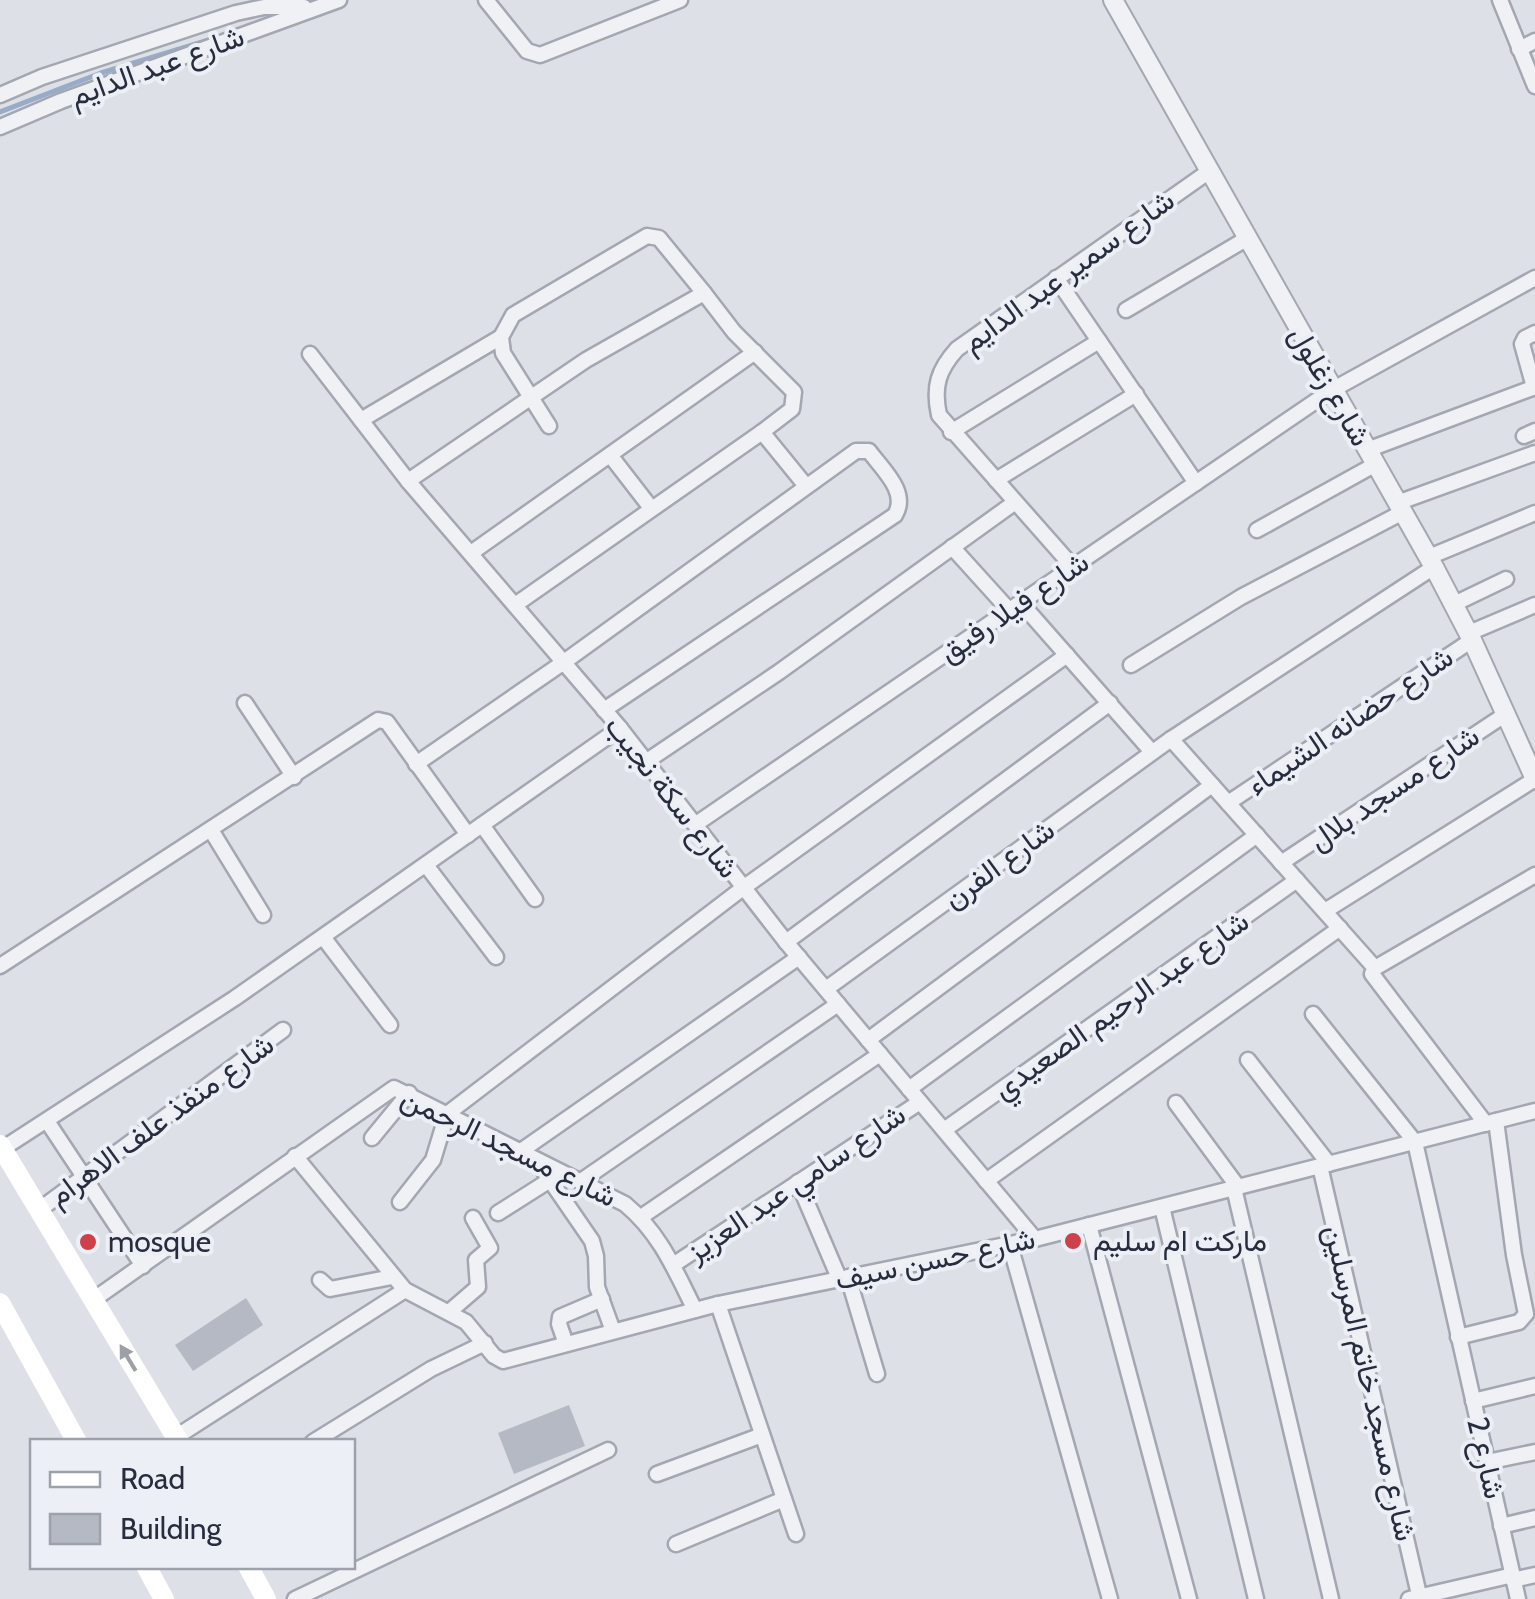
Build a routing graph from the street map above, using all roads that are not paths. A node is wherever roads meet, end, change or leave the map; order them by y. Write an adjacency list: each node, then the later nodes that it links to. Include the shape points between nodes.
1 (339, 0): 6 (street, شارع عبد الدايم)
2 (486, 0): 3 (street, via 527,50 540,55)
3 (680, 0)
4 (1112, 0): 12 (street, شارع زغلول)
5 (1500, 0): 8 (street)
6 (315, 7): 10 (street, شارع عبد الدايم, via 236,13); 11 (street, شارع عبد الدايم)
7 (1535, 41): 8 (street)
8 (1519, 49): 9 (street)
9 (1535, 86)
10 (0, 95)
11 (0, 128)
12 (1208, 172): 13 (street, شارع زغلول); 14 (street, شارع سمير عبد الدايم)
13 (1246, 239): 17 (street); 24 (street, شارع زغلول)
14 (1056, 278): 20 (street); 30 (street, شارع سمير عبد الدايم, via 945,362 935,395)
15 (1535, 278): 24 (street, شارع فيلا رفيق)
16 (704, 292): 19 (street, via 658,238 647,236 513,316); 21 (street); 26 (street)
17 (1126, 310)
18 (1535, 333): 23 (street, via 1522,344)
19 (501, 336): 26 (street, via 503,353); 27 (street)
20 (1100, 341): 25 (street); 30 (street)
21 (755, 352): 29 (street, via 795,396 792,408); 32 (street)
22 (310, 354): 27 (street, شارع سكة نجيب)
23 (1534, 387): 33 (street)
24 (1332, 390): 33 (street, شارع زغلول); 36 (street, شارع فيلا رفيق)
25 (1136, 394): 34 (street); 36 (street)
26 (530, 397): 28 (street); 35 (street)
27 (361, 420): 35 (street, شارع سكة نجيب)
28 (549, 426)
29 (762, 432): 37 (street); 39 (street)
30 (952, 432): 34 (street, شارع سمير عبد الدايم)
31 (1535, 453): 40 (street)
32 (610, 454): 39 (street); 44 (street)
33 (1372, 457): 40 (street, شارع زغلول); 42 (street)
34 (996, 480): 38 (street, شارع سمير عبد الدايم)
35 (408, 481): 44 (street, شارع سكة نجيب)
36 (1196, 482): 46 (street, شارع فيلا رفيق)
37 (806, 486): 54 (street); 58 (street, via 856,451 869,451 898,491 900,508)
38 (1014, 503): 43 (street); 46 (street, شارع سمير عبد الدايم)
39 (652, 508): 49 (street)
40 (1400, 508): 45 (street, شارع زغلول); 55 (street)
41 (1535, 513): 45 (street, شارع الفرن)
42 (1257, 530)
43 (952, 546): 51 (street); 63 (street)
44 (471, 553): 49 (street, شارع سكة نجيب)
45 (1432, 562): 48 (street, شارع زغلول); 61 (street, شارع الفرن)
46 (1073, 567): 51 (street, شارع فيلا رفيق)
47 (1506, 578): 48 (street)
48 (1454, 604): 52 (street, شارع زغلول)
49 (515, 605): 54 (street, شارع سكة نجيب)
50 (1535, 605): 52 (street, شارع حضانه الشيماء)
51 (1015, 606): 53 (street); 70 (street, شارع فيلا رفيق)
52 (1471, 637): 59 (street, شارع زغلول); 68 (street, شارع حضانه الشيماء)
53 (1067, 655): 57 (street); 78 (street)
54 (564, 662): 58 (street, شارع سكة نجيب); 64 (street)
55 (1131, 665)
56 (245, 703): 65 (street)
57 (1110, 704): 62 (street); 84 (street)
58 (604, 710): 60 (street, شارع سكة نجيب)
59 (1506, 714): 66 (street, شارع زغلول); 74 (street, شارع مسجد بلال)
60 (620, 728): 63 (street, شارع سكة نجيب); 69 (street)
61 (1172, 739): 62 (street, شارع الفرن); 67 (street)
62 (1152, 752): 89 (street, شارع الفرن)
63 (647, 761): 70 (street, شارع سكة نجيب)
64 (416, 764): 65 (street, via 387,722 378,720); 72 (street)
65 (294, 777): 71 (street)
66 (1535, 779): 80 (street)
67 (1212, 785): 68 (street); 94 (street)
68 (1228, 802): 73 (street)
69 (482, 824): 72 (street); 79 (street)
70 (696, 824): 78 (street, شارع سكة نجيب)
71 (211, 830): 81 (street); 87 (street)
72 (468, 835): 75 (street)
73 (1257, 835): 74 (street); 97 (street)
74 (1282, 863): 77 (street)
75 (426, 864): 83 (street); 85 (street)
76 (1535, 875): 88 (street)
77 (1297, 880): 80 (street); 105 (street, شارع عبد الرحيم الصعيدي)
78 (743, 888): 84 (street, شارع سكة نجيب); 102 (street)
79 (535, 899)
80 (1324, 911): 82 (street)
81 (263, 915)
82 (1340, 928): 88 (street); 115 (street)
83 (323, 937): 92 (street); 103 (street)
84 (786, 942): 86 (street, شارع سكة نجيب)
85 (496, 957)
86 (799, 957): 89 (street, شارع سكة نجيب); 109 (street)
87 (0, 966)
88 (1375, 968): 104 (street, via 1374,977)
89 (826, 990): 90 (street, شارع سكة نجيب)
90 (838, 1004): 94 (street, شارع سكة نجيب); 116 (street)
91 (1313, 1014): 107 (street)
92 (390, 1025)
93 (283, 1030): 113 (street, شارع منفذ علف الاهرام)
94 (868, 1040): 95 (street, شارع سكة نجيب)
95 (880, 1054): 97 (street, شارع سكة نجيب); 123 (street)
96 (1248, 1060): 112 (street)
97 (909, 1088): 99 (street, شارع سكة نجيب)
98 (409, 1093): 102 (street, شارع مسجد الرحمن); 106 (street); 110 (street, شارع مسجد الرحمن, via 386,1091)
99 (920, 1102): 105 (street, شارع سكة نجيب); 117 (street, شارع سامي عبد العزيز)
100 (1176, 1103): 118 (street)
101 (1535, 1111): 104 (street, شارع حسن سيف)
102 (447, 1114): 109 (street, شارع مسجد الرحمن); 119 (street, via 433,1160)
103 (46, 1121): 108 (street); 113 (street)
104 (1491, 1122): 107 (street, شارع حسن سيف); 141 (street, via 1526,1314 1518,1322)
105 (944, 1130): 115 (street, شارع سكة نجيب)
106 (372, 1138)
107 (1415, 1142): 112 (street, شارع حسن سيف); 141 (street, شارع 2)
108 (1, 1147): 121 (main road)
109 (518, 1153): 111 (street, شارع مسجد الرحمن)
110 (294, 1156): 129 (street, شارع مسجد الرحمن); 130 (street)
111 (537, 1161): 114 (street); 116 (street, شارع مسجد الرحمن)
112 (1324, 1165): 118 (street, شارع حسن سيف); 164 (street, شارع مسجد خاتم المرسلين)
113 (83, 1178): 121 (street, شارع منفذ علف الاهرام); 129 (street)
114 (550, 1180): 122 (street); 134 (street, via 592,1241)
115 (986, 1180): 126 (street, شارع سكة نجيب)
116 (581, 1181): 123 (street, شارع مسجد الرحمن)
117 (798, 1182): 128 (street, شارع سامي عبد العزيز); 131 (street)
118 (1236, 1188): 120 (street, شارع حسن سيف); 171 (street)
119 (400, 1202)
120 (1162, 1207): 125 (street, شارع حسن سيف); 170 (street)
121 (38, 1210): 135 (main road)
122 (498, 1212)
123 (640, 1217): 128 (street, شارع مسجد الرحمن)
124 (473, 1218): 139 (street, via 490,1248 476,1260 478,1286)
125 (1089, 1225): 126 (street, شارع حسن سيف); 169 (street)
126 (1035, 1239): 127 (street, شارع حسن سيف)
127 (1010, 1245): 131 (street, شارع حسن سيف); 168 (street)
128 (673, 1265): 138 (street, شارع مسجد الرحمن)
129 (143, 1266): 135 (street, شارع مسجد الرحمن)
130 (392, 1276): 132 (street, via 330,1289); 133 (street)
131 (844, 1277): 137 (street, شارع حسن سيف); 144 (street)
132 (320, 1280)
133 (405, 1290): 139 (street); 149 (street)
134 (602, 1298): 140 (street); 143 (street, via 562,1314)
135 (92, 1300): 149 (main road, one-way to 135)
136 (0, 1303): 148 (main road)
137 (718, 1304): 138 (street, شارع حسن سيف); 147 (street)
138 (695, 1310): 140 (street, شارع حسن سيف)
139 (449, 1312): 142 (street)
140 (613, 1331): 143 (street, شارع حسن سيف)
141 (1458, 1337): 146 (street, شارع 2)
142 (485, 1343): 143 (street, شارع حسن سيف, via 498,1359 509,1360); 150 (street)
143 (566, 1344)
144 (877, 1374)
145 (1535, 1386): 146 (street)
146 (1473, 1402): 153 (street, شارع 2)
147 (762, 1435): 154 (street); 155 (street)
148 (74, 1439)
149 (177, 1439)
150 (318, 1439)
151 (608, 1450): 167 (street)
152 (1535, 1452): 153 (street)
153 (1487, 1462): 157 (street, شارع 2)
154 (657, 1474)
155 (784, 1499): 158 (street); 159 (street)
156 (1535, 1518): 157 (street)
157 (1501, 1526): 163 (street, شارع 2)
158 (796, 1534)
159 (676, 1544)
160 (148, 1569): 165 (main road)
161 (250, 1569): 166 (main road)
162 (1535, 1575): 163 (street)
163 (1513, 1578): 164 (street); 172 (street, شارع 2)
164 (1416, 1598)
165 (164, 1599)
166 (266, 1599)
167 (294, 1599)
168 (1110, 1599)
169 (1189, 1599)
170 (1256, 1599)
171 (1331, 1599)
172 (1518, 1599)

